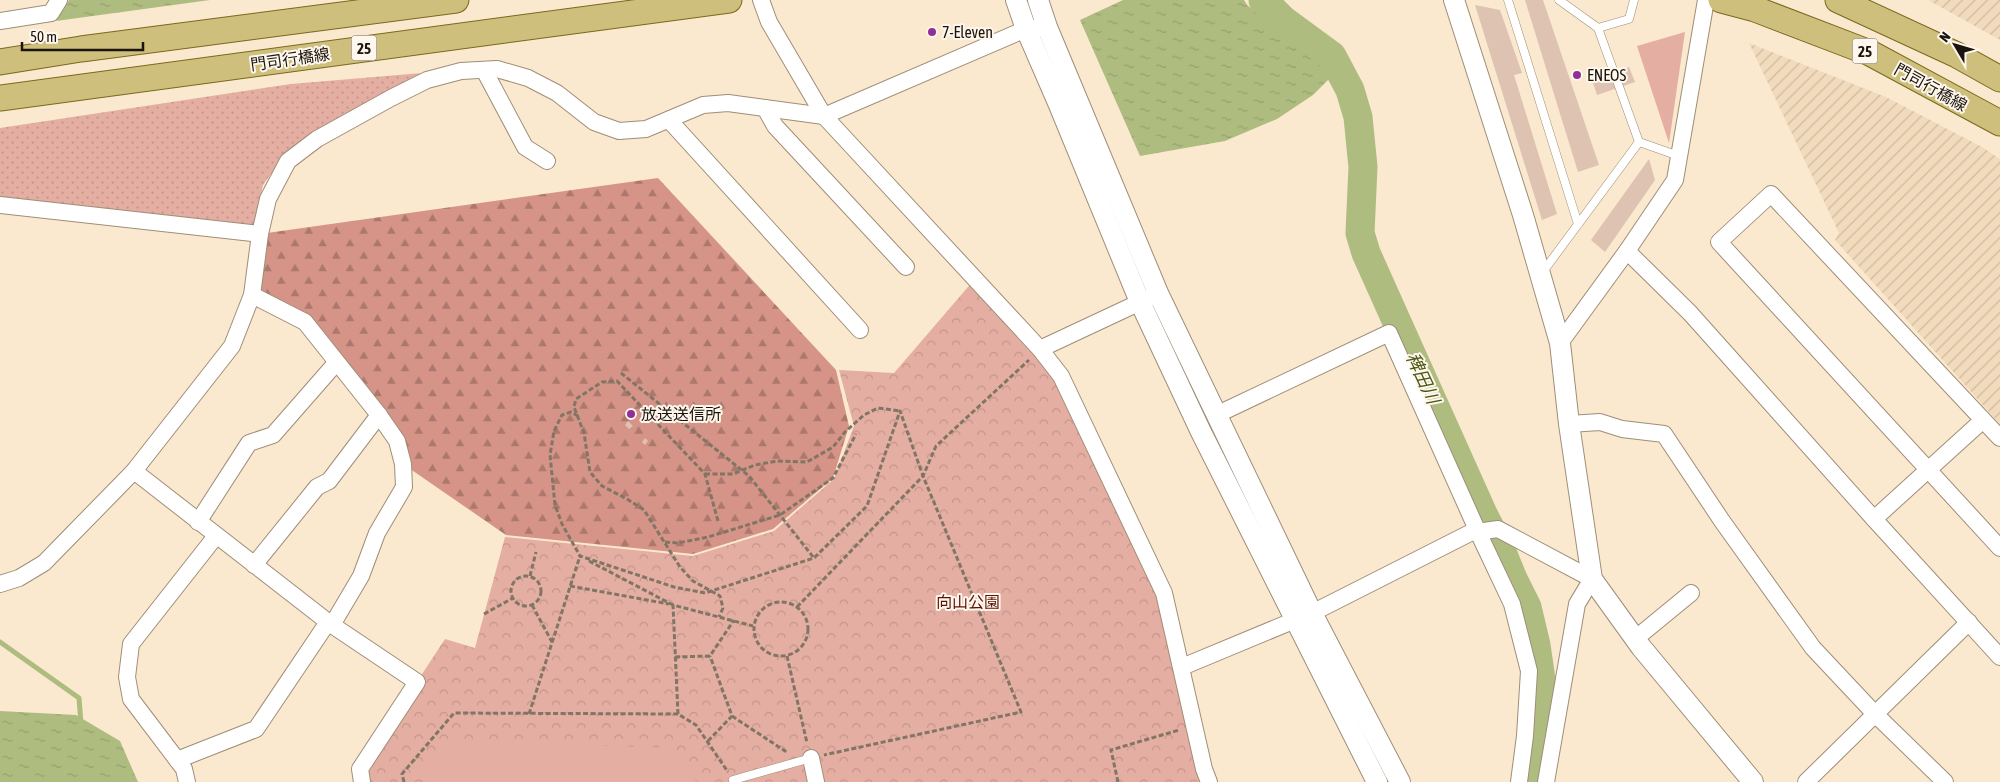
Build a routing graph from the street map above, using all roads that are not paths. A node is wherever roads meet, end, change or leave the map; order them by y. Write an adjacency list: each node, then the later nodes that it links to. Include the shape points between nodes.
1 (59, 0): 14 (street, via 51,13)
2 (456, 0): 18 (main road, 25)
3 (729, 0): 21 (main road, 門司行橋線 / 25)
4 (761, 0): 23 (street, via 769,22)
5 (1016, 0): 17 (street)
6 (1038, 0): 15 (street)
7 (1454, 0): 34 (street)
8 (1508, 0): 30 (lane)
9 (1559, 0): 16 (lane)
10 (1634, 0): 16 (lane, via 1630,18)
11 (1706, 0): 27 (street)
12 (1721, 0): 25 (main road, 門司行橋線 / 25, via 1755,9 1870,53)
13 (1838, 0): 20 (main road, 25, via 1957,55)
14 (0, 21)
15 (1046, 27): 17 (street); 36 (street)
16 (1598, 28): 26 (lane)
17 (1026, 29): 23 (street); 36 (street)
18 (0, 62)
19 (484, 70): 24 (street, via 528,78 556,93 594,122 619,131 646,130); 28 (street, via 525,146); 31 (street, via 461,71 427,80 317,139 288,161 268,199)
20 (2000, 79)
21 (0, 98)
22 (765, 108): 23 (street); 24 (street, via 728,102 703,105); 33 (street, via 775,126)
23 (824, 116): 39 (street)
24 (669, 120): 37 (street)
25 (2000, 123)
26 (1639, 142): 27 (lane); 30 (lane)
27 (1679, 156): 32 (street, via 1675,180)
28 (547, 161)
29 (0, 206): 31 (street)
30 (1578, 224): 34 (lane)
31 (260, 234): 35 (street)
32 (1627, 251): 38 (street); 48 (street, via 1690,313)
33 (906, 267)
34 (1541, 275): 38 (street)
35 (252, 295): 40 (street, via 305,322); 47 (street, via 232,346)
36 (1149, 298): 39 (street); 42 (street); 57 (street, via 1201,432)
37 (860, 330)
38 (1560, 343): 44 (street)
39 (1040, 349): 62 (street, via 1061,376 1164,593)
40 (336, 363): 41 (street); 49 (street, via 274,435 249,443)
41 (379, 415): 53 (street, via 329,481 317,487); 59 (street, via 397,441 404,487 377,533 361,576)
42 (1216, 415): 50 (street, via 1389,333); 57 (street)
43 (1983, 420): 45 (street); 46 (street); 46 (street, via 1771,194 1719,242)
44 (1569, 424): 54 (street); 63 (street, via 1600,422 1622,429 1664,434 1813,648)
45 (2000, 438)
46 (1930, 470): 48 (street); 52 (street)
47 (134, 471): 49 (street); 55 (street, via 44,563 19,578)
48 (1874, 519): 58 (street)
49 (198, 522): 51 (street)
50 (1478, 532): 54 (street, via 1498,529); 57 (street, via 1470,533); 73 (street, via 1512,604 1529,671)
51 (216, 536): 53 (street); 65 (street, via 131,644 127,677 131,699)
52 (2000, 548)
53 (254, 565): 59 (street)
54 (1592, 579): 60 (street); 74 (street, via 1577,604)
55 (0, 584)
56 (1691, 593): 60 (street)
57 (1303, 616): 62 (street); 71 (street); 72 (street)
58 (1969, 622): 61 (street); 63 (street)
59 (330, 623): 65 (street, via 256,729); 68 (street, via 416,682 360,768)
60 (1635, 639): 75 (street)
61 (2000, 657)
62 (1182, 667): 70 (street)
63 (1875, 714): 76 (street); 77 (street)
64 (805, 759): 66 (lane); 69 (street)
65 (178, 760): 67 (street)
66 (733, 780)
67 (187, 782)
68 (362, 782)
69 (816, 782)
70 (1209, 782)
71 (1377, 782)
72 (1400, 782)
73 (1519, 782)
74 (1546, 782)
75 (1753, 782)
76 (1806, 782)
77 (1945, 782)

